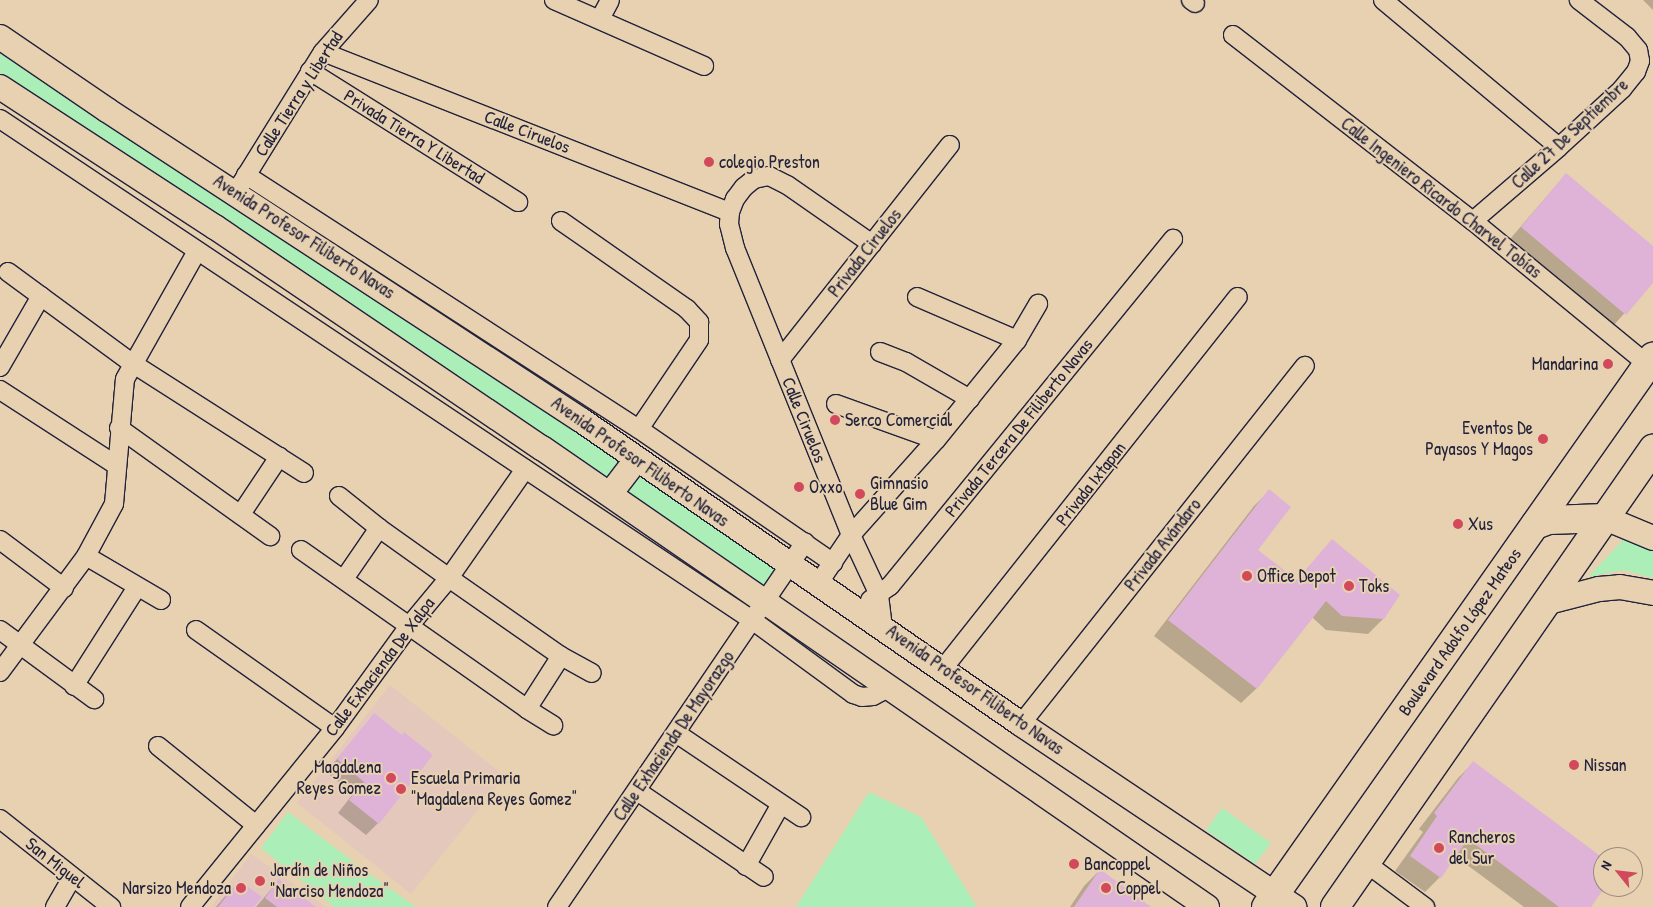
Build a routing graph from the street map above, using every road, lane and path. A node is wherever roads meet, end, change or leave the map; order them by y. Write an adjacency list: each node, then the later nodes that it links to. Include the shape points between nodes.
1 (369, 0): 9 (street, Calle Tierra y Libertad)
2 (554, 0): 6 (street)
3 (610, 0): 6 (street)
4 (1383, 0): 15 (street)
5 (1580, 0): 15 (street, Calle 27 De Septiembre, via 1631,42 1638,50 1640,61 1636,72 1622,89)
6 (600, 19): 10 (street)
7 (1233, 35): 20 (street, Calle Ingeniero Ricardo Charvel Tobías)
8 (0, 37): 16 (main road, Avenida Profesor Filiberto Navas, via 107,110)
9 (323, 52): 11 (street, Calle Tierra y Libertad); 18 (street, Calle Ciruelos)
10 (704, 66)
11 (310, 71): 16 (street, Calle Tierra y Libertad); 17 (street, Privada Tierra Y Libertad)
12 (0, 87): 48 (main road, via 215,227)
13 (0, 119): 23 (street)
14 (950, 145): 22 (street, Privada Ciruelos)
15 (1559, 147): 20 (street, Calle 27 De Septiembre)
16 (241, 184): 40 (street); 44 (main road, Avenida Profesor Filiberto Navas)
17 (518, 202)
18 (730, 212): 22 (street, via 744,187 754,179 769,176 787,184); 31 (street, Calle Ciruelos, via 729,224 735,248)
19 (561, 221): 40 (street, via 687,309 698,322 699,340)
20 (1473, 221): 32 (street, Calle Ingeniero Ricardo Charvel Tobías)
21 (1173, 239): 69 (street, Privada Tercera De Filiberto Navas, via 890,586)
22 (872, 244): 31 (street, Privada Ciruelos)
23 (197, 251): 33 (street); 46 (street)
24 (8, 272): 25 (street)
25 (41, 296): 33 (street); 35 (street)
26 (917, 297): 29 (street)
27 (1238, 297): 81 (street, Privada Ixtapan)
28 (1038, 304): 29 (street)
29 (1017, 340): 37 (street)
30 (880, 352): 37 (street, via 906,362)
31 (780, 360): 54 (street, Calle Ciruelos)
32 (1650, 361): 52 (main road, Boulevard Adolfo López Mateos)
33 (132, 363): 39 (street, via 125,378); 43 (street)
34 (1305, 366): 88 (street, Privada Avándaro)
35 (0, 367)
36 (0, 390): 45 (street)
37 (970, 399): 41 (street)
38 (836, 404): 41 (street)
39 (119, 428): 45 (street); 50 (street)
40 (639, 429): 58 (street)
41 (936, 440): 54 (street)
42 (1653, 449): 51 (main road)
43 (279, 457): 47 (street); 50 (street)
44 (636, 460): 48 (main road); 62 (main road, Avenida Profesor Filiberto Navas)
45 (116, 465): 60 (street, via 114,504)
46 (525, 469): 63 (street, Calle Exhacienda De Xalpa); 74 (street)
47 (304, 473)
48 (610, 494): 71 (main road)
49 (339, 496): 53 (street)
50 (241, 514): 55 (street)
51 (1605, 518): 52 (main road, via 1549,520); 56 (main road); 72 (main road)
52 (1535, 525): 102 (main road, Boulevard Adolfo López Mateos)
53 (379, 528): 63 (street); 64 (street)
54 (851, 535): 61 (street); 69 (street, Calle Ciruelos)
55 (270, 536)
56 (1653, 538)
57 (0, 540): 67 (street)
58 (805, 542): 61 (street); 62 (street, Calle Exhacienda De Mayorazgo)
59 (301, 550): 64 (street)
60 (86, 556): 66 (street); 67 (street)
61 (833, 563): 65 (street)
62 (790, 564): 65 (main road, Avenida Profesor Filiberto Navas); 71 (street, Calle Exhacienda De Mayorazgo)
63 (449, 578): 75 (street, Calle Exhacienda De Xalpa); 80 (street)
64 (344, 579): 75 (street)
65 (818, 584): 73 (main road, Avenida Profesor Filiberto Navas)
66 (137, 587): 70 (street); 84 (street)
67 (64, 588): 79 (street)
68 (1653, 593): 72 (main road, via 1620,587)
69 (879, 595): 73 (street, Privada Tercera De Filiberto Navas); 76 (street, Calle Ciruelos)
70 (161, 600)
71 (765, 600): 74 (street, Calle Exhacienda De Mayorazgo); 85 (main road)
72 (1545, 603): 98 (main road)
73 (856, 608): 76 (main road, Avenida Profesor Filiberto Navas)
74 (752, 620): 85 (street, via 853,694 873,696); 91 (street, Calle Exhacienda De Mayorazgo)
75 (409, 626): 87 (street); 90 (street, Calle Exhacienda De Xalpa)
76 (883, 627): 81 (main road, Avenida Profesor Filiberto Navas)
77 (0, 630): 79 (street)
78 (196, 630): 90 (street)
79 (20, 646): 82 (street); 84 (street)
80 (561, 656): 83 (street); 87 (street)
81 (942, 670): 88 (main road, Avenida Profesor Filiberto Navas)
82 (0, 672)
83 (592, 673)
84 (74, 686): 86 (street)
85 (888, 688): 107 (main road)
86 (94, 699)
87 (527, 709): 89 (street)
88 (1021, 724): 102 (main road, Avenida Profesor Filiberto Navas)
89 (553, 725)
90 (334, 728): 97 (street, Calle Exhacienda De Xalpa)
91 (676, 733): 93 (street, Calle Exhacienda De Mayorazgo); 94 (street)
92 (158, 746): 97 (street)
93 (637, 792): 99 (street); 103 (street, Calle Exhacienda De Mayorazgo)
94 (781, 804): 95 (street); 99 (street)
95 (801, 817)
96 (0, 820): 100 (street, San Miguel)
97 (256, 825): 106 (street, Calle Exhacienda De Xalpa)
98 (1366, 862): 108 (main road); 109 (street)
99 (746, 866): 101 (street)
100 (72, 877): 104 (street); 105 (street, San Miguel)
101 (764, 877)
102 (1279, 903)
103 (565, 904)
104 (55, 907)
105 (110, 907)
106 (190, 907)
107 (1207, 907)
108 (1335, 907)
109 (1425, 907)

